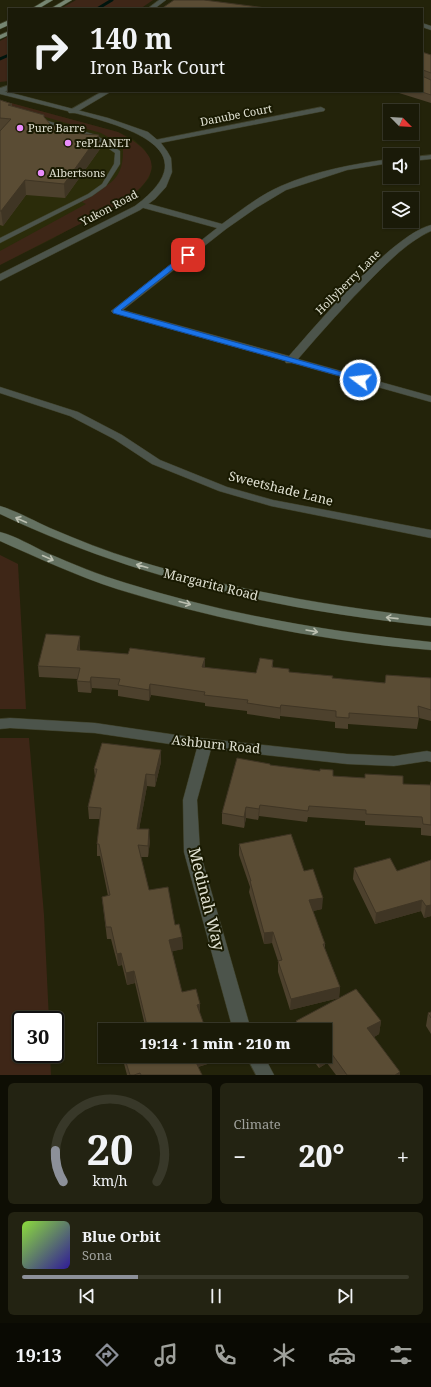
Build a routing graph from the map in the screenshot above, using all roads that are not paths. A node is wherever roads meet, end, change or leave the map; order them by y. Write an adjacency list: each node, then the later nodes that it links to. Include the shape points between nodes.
1 (50, 0): 4 (main road)
2 (69, 0): 5 (main road)
3 (163, 0): 6 (street)
4 (36, 8)
5 (55, 8)
6 (151, 8)
7 (0, 92): 10 (street, Yukon Road)
8 (106, 92): 10 (street)
9 (321, 109): 12 (street, Danube Court)
10 (72, 111): 12 (street, Yukon Road, via 123,124)
11 (33, 117): 19 (lane, via 94,136 118,152 117,164 104,185 90,195)
12 (155, 142): 16 (street, Yukon Road, via 166,154 169,172 165,182)
13 (431, 157): 14 (street)
14 (419, 158)
15 (383, 162): 17 (street, via 346,168 283,188)
16 (143, 205): 17 (street); 20 (street, Yukon Road)
17 (224, 227): 21 (street, via 116,311)
18 (430, 228): 21 (street, Hollyberry Lane, via 406,241 340,304)
19 (0, 241)
20 (0, 278)
21 (290, 360): 23 (street)
22 (0, 390): 25 (street, Sweetshade Lane, via 74,414 118,437 156,462 223,489 279,505)
23 (431, 399)
24 (0, 510): 27 (main road, Margarita Road, one-way to 24, via 362,615 256,596 201,583 130,563)
25 (431, 534)
26 (0, 536): 28 (main road, Margarita Road, one-way to 28, via 62,564 121,586 212,611 290,628 358,639)
27 (431, 622)
28 (431, 646)
29 (0, 724): 30 (street, Ashburn Road, via 95,728)
30 (205, 744): 31 (street, Ashburn Road, via 347,759 394,760); 32 (street, Medinah Way, via 190,800 192,852)
31 (431, 757)
32 (240, 1023)
33 (258, 1063): 34 (street)
34 (265, 1075)

